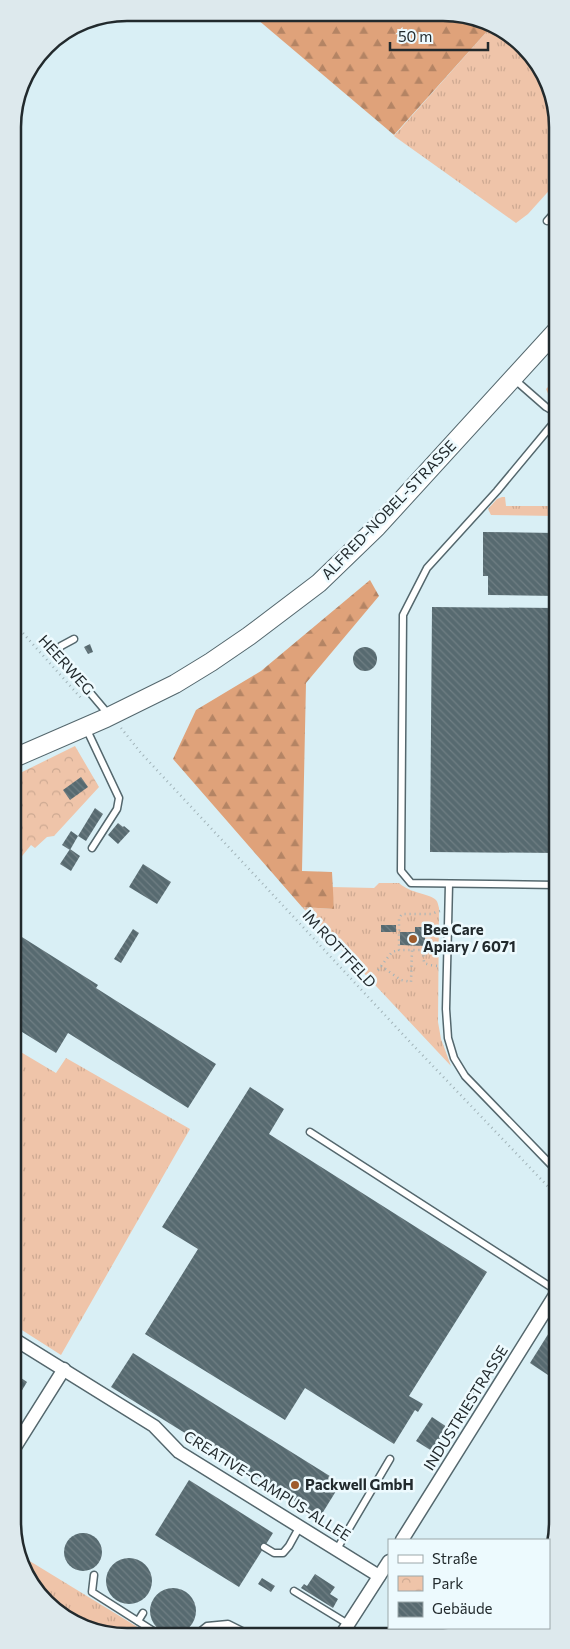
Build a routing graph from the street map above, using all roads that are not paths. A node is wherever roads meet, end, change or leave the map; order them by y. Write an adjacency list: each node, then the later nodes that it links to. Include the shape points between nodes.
1 (549, 219): 2 (lane)
2 (547, 221)
3 (549, 339): 4 (street, ALFRED-NOBEL-STRASSE)
4 (513, 378): 5 (lane); 8 (street, ALFRED-NOBEL-STRASSE, via 377,527 319,583 211,662)
5 (549, 409)
6 (549, 429): 12 (lane, via 498,491 427,568 403,615 401,871 412,883)
7 (74, 639): 8 (lane, via 61,646 60,657)
8 (108, 717): 9 (street, ALFRED-NOBEL-STRASSE)
9 (85, 727): 10 (street, ALFRED-NOBEL-STRASSE); 11 (lane, via 119,798 117,809)
10 (21, 755)
11 (92, 848)
12 (449, 884): 13 (lane); 15 (lane, via 446,1018 454,1058 465,1076)
13 (549, 885)
14 (310, 1132): 16 (lane)
15 (549, 1164)
16 (549, 1287)
17 (549, 1305): 23 (street, INDUSTRIESTRASSE)
18 (21, 1343): 19 (street, CREATIVE-CAMPUS-ALLEE)
19 (64, 1370): 20 (street); 22 (street, CREATIVE-CAMPUS-ALLEE, via 154,1426 179,1452)
20 (21, 1438)
21 (390, 1458): 25 (lane)
22 (300, 1526): 24 (lane, via 282,1552); 25 (street, CREATIVE-CAMPUS-ALLEE)
23 (403, 1539)
24 (264, 1547)
25 (337, 1549): 28 (street, CREATIVE-CAMPUS-ALLEE)
26 (388, 1562): 28 (street)
27 (94, 1575): 31 (lane, via 92,1592)
28 (379, 1576): 36 (street)
29 (294, 1591): 35 (lane)
30 (143, 1613): 31 (lane)
31 (138, 1621): 32 (lane)
32 (149, 1628)
33 (204, 1628): 34 (lane, via 228,1624)
34 (236, 1628)
35 (344, 1628)
36 (346, 1628)

